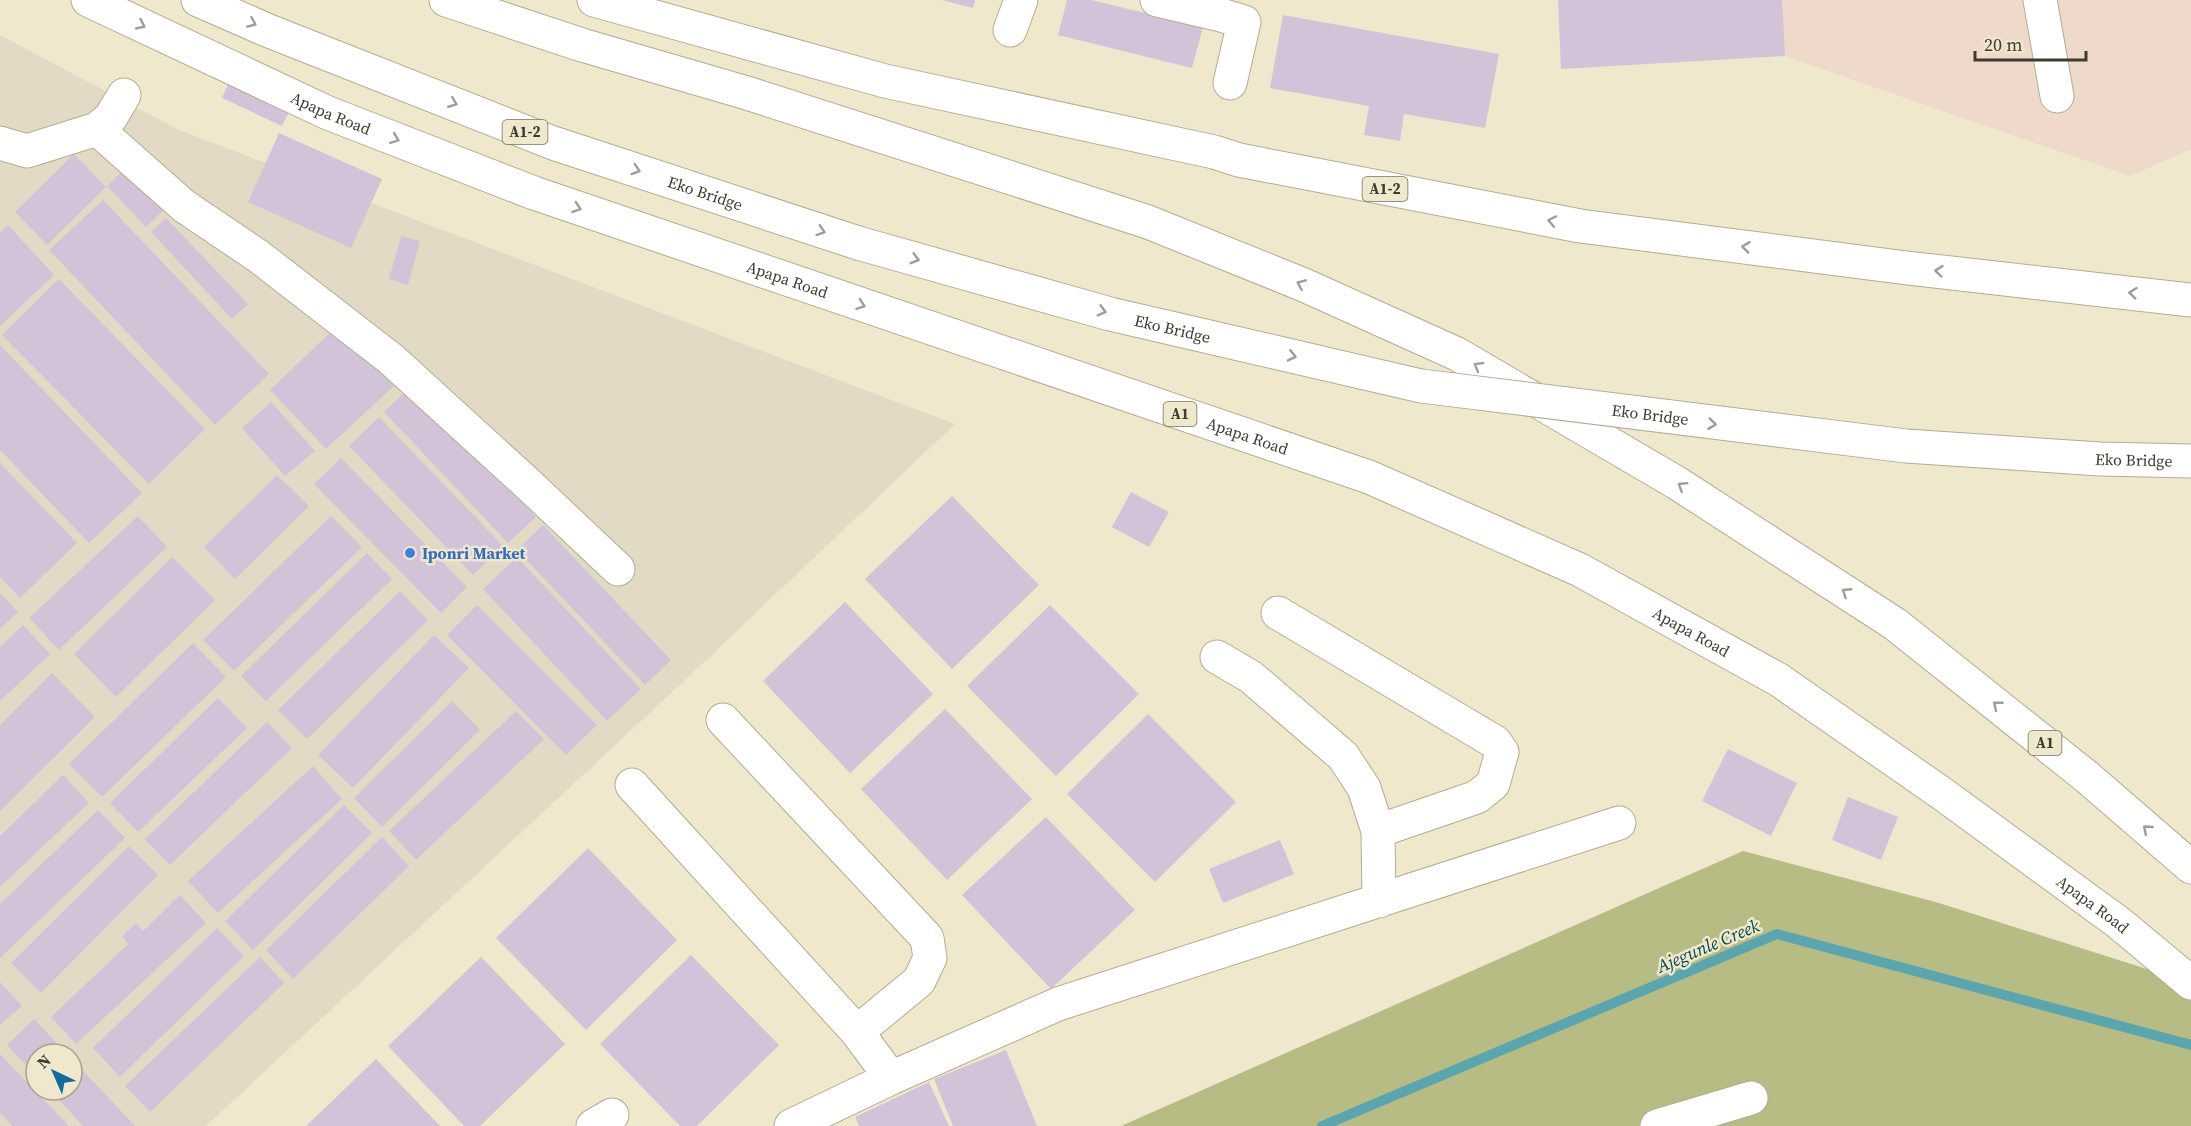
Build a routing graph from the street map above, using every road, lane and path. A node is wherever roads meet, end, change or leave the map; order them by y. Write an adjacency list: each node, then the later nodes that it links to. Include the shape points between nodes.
1 (88, 0): 25 (main road, Apapa Road / A1, one-way to 25, via 328,112 534,193 1369,477 1580,570 1779,680 2101,910)
2 (198, 0): 15 (main road, Eko Bridge / A1-2, one-way to 15, bridge, via 553,143 858,243 1110,314 1410,383 1906,446)
3 (446, 0): 23 (main road, A1, one-way to 3, bridge, via 2087,777 1895,624 1677,483 1457,354 1304,285 1148,222)
4 (594, 0): 14 (main road, A1-2, one-way to 4, via 1580,226 1239,160 885,81)
5 (1021, 0): 8 (main road)
6 (1157, 0): 9 (main road, via 1244,22)
7 (2040, 0): 11 (main road)
8 (1010, 30)
9 (1230, 83)
10 (124, 95): 12 (main road, via 111,117)
11 (2057, 96)
12 (97, 129): 13 (main road, via 27,151); 16 (main road, via 184,206 258,256 391,359)
13 (0, 143)
14 (2191, 300)
15 (2191, 461)
16 (618, 569)
17 (1278, 613): 22 (main road, via 1495,742 1502,752 1493,784 1477,797)
18 (1217, 657): 22 (main road, via 1251,677 1343,756 1364,788)
19 (723, 720): 26 (main road, via 927,938 930,958 919,981)
20 (633, 785): 26 (main road)
21 (1619, 823): 24 (main road)
22 (1378, 831): 24 (main road)
23 (2191, 867)
24 (1379, 901): 27 (main road, via 1058,1004)
25 (2191, 983)
26 (857, 1032): 27 (main road)
27 (891, 1078): 29 (main road)
28 (1751, 1098): 30 (main road)
29 (792, 1126)
30 (1657, 1126)

